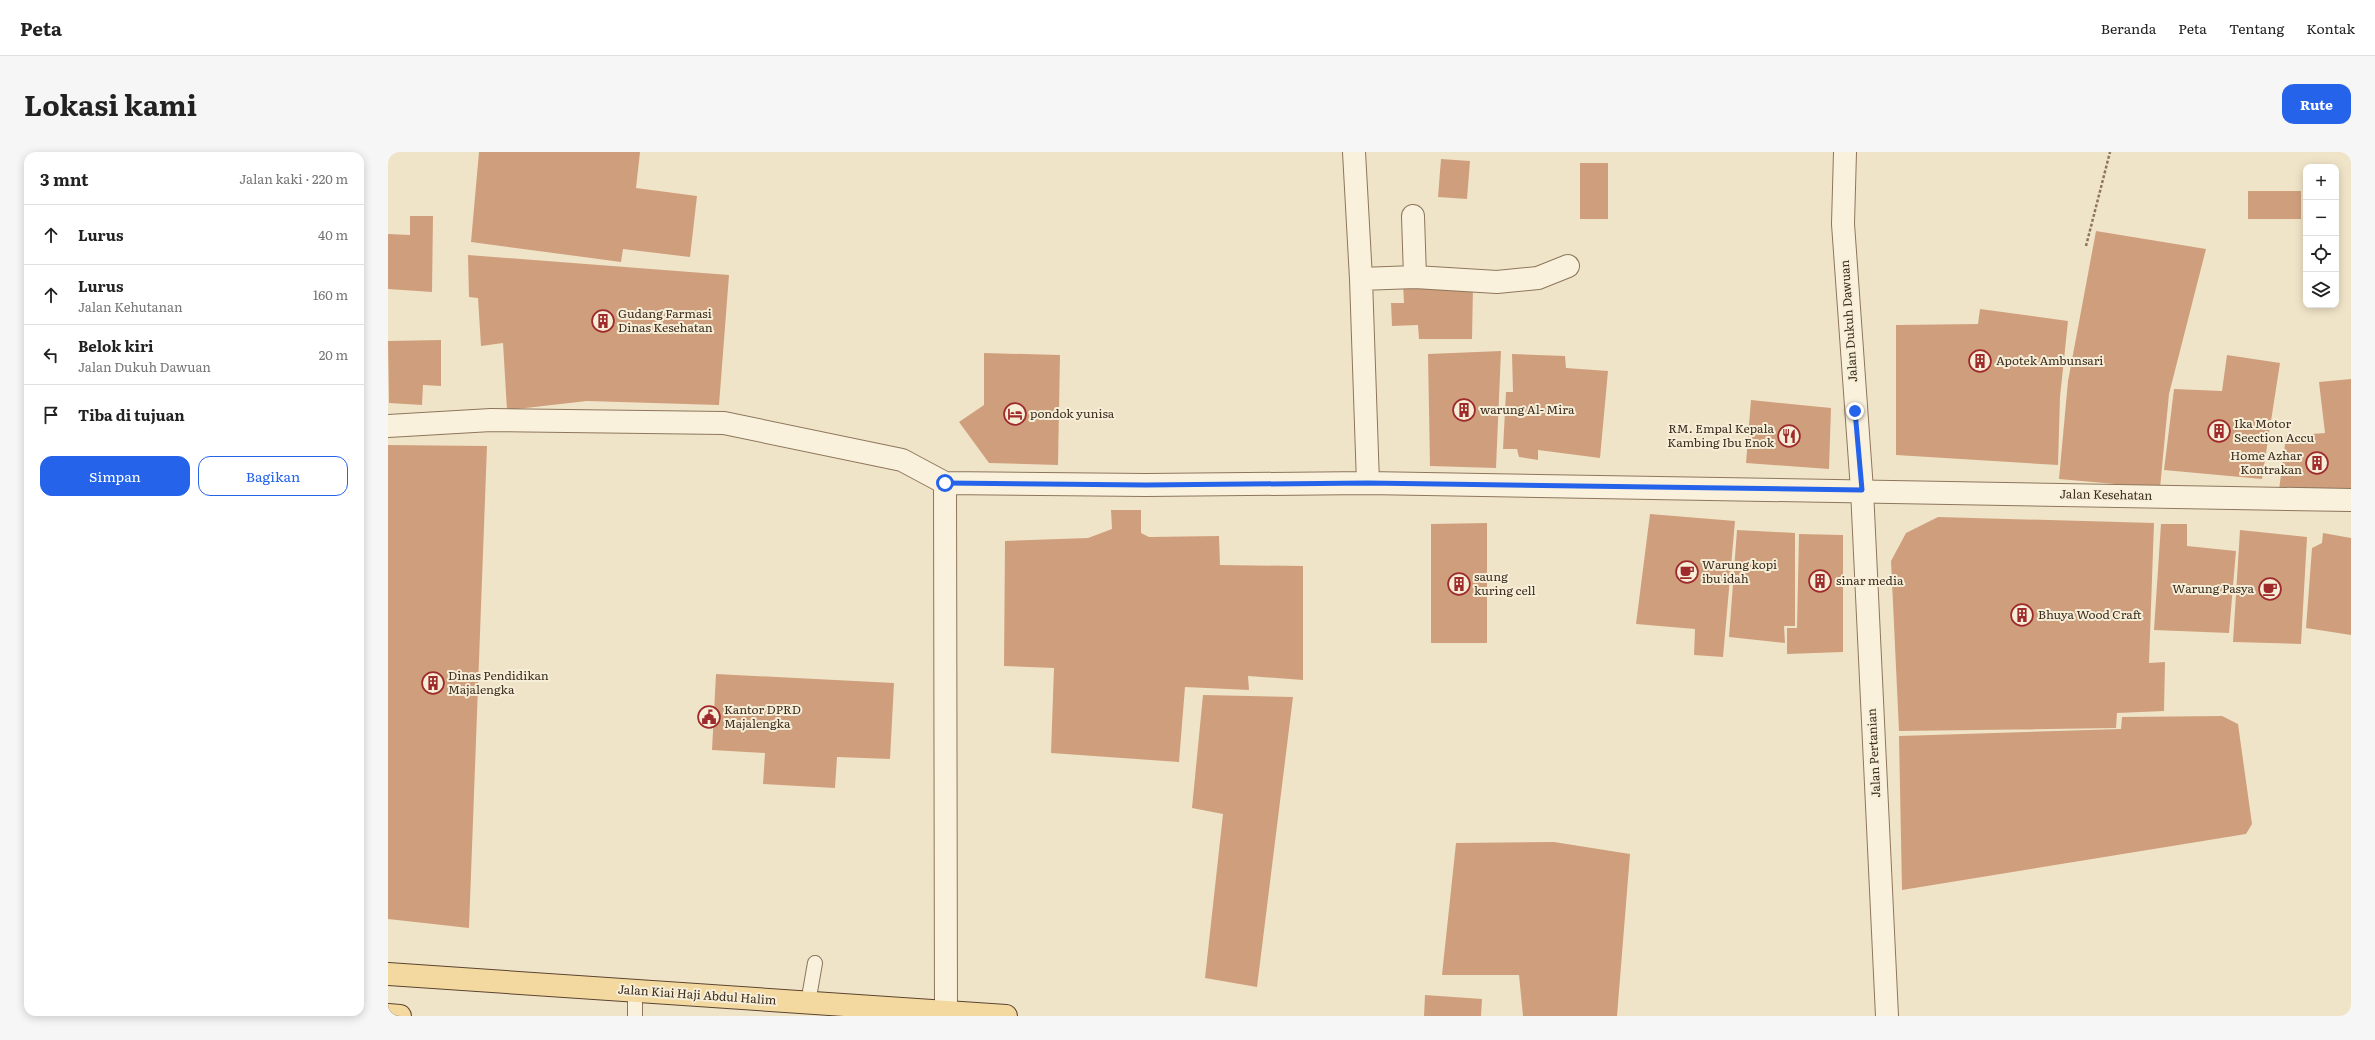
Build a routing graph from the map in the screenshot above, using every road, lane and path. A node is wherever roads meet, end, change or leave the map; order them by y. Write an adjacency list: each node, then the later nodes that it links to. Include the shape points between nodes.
1 (1354, 152): 8 (street)
2 (1844, 152): 12 (street, Jalan Dukuh Dawuan, via 1843,224)
3 (2110, 152): 5 (path)
4 (1413, 216): 7 (street)
5 (2086, 246)
6 (1568, 266): 7 (street, via 1538,278 1497,282)
7 (1415, 277): 8 (street)
8 (1361, 279): 11 (street)
9 (388, 426): 10 (street, via 491,420 724,423 902,460)
10 (945, 483): 11 (street, Jalan Kesehatan); 18 (street)
11 (1368, 483): 12 (street, Jalan Kesehatan)
12 (1862, 490): 13 (street, Jalan Kesehatan); 23 (street, Jalan Pertanian)
13 (2351, 500)
14 (815, 963): 17 (lane)
15 (388, 974): 16 (main road, Jalan Kiai Haji Abdul Halim)
16 (635, 991): 17 (main road, Jalan Kiai Haji Abdul Halim); 21 (lane)
17 (808, 1003): 18 (main road, Jalan Kiai Haji Abdul Halim)
18 (946, 1014): 22 (main road, Jalan Kiai Haji Abdul Halim)
19 (388, 1015): 20 (main road)
20 (400, 1016)
21 (635, 1016)
22 (1006, 1016)
23 (1887, 1016)

